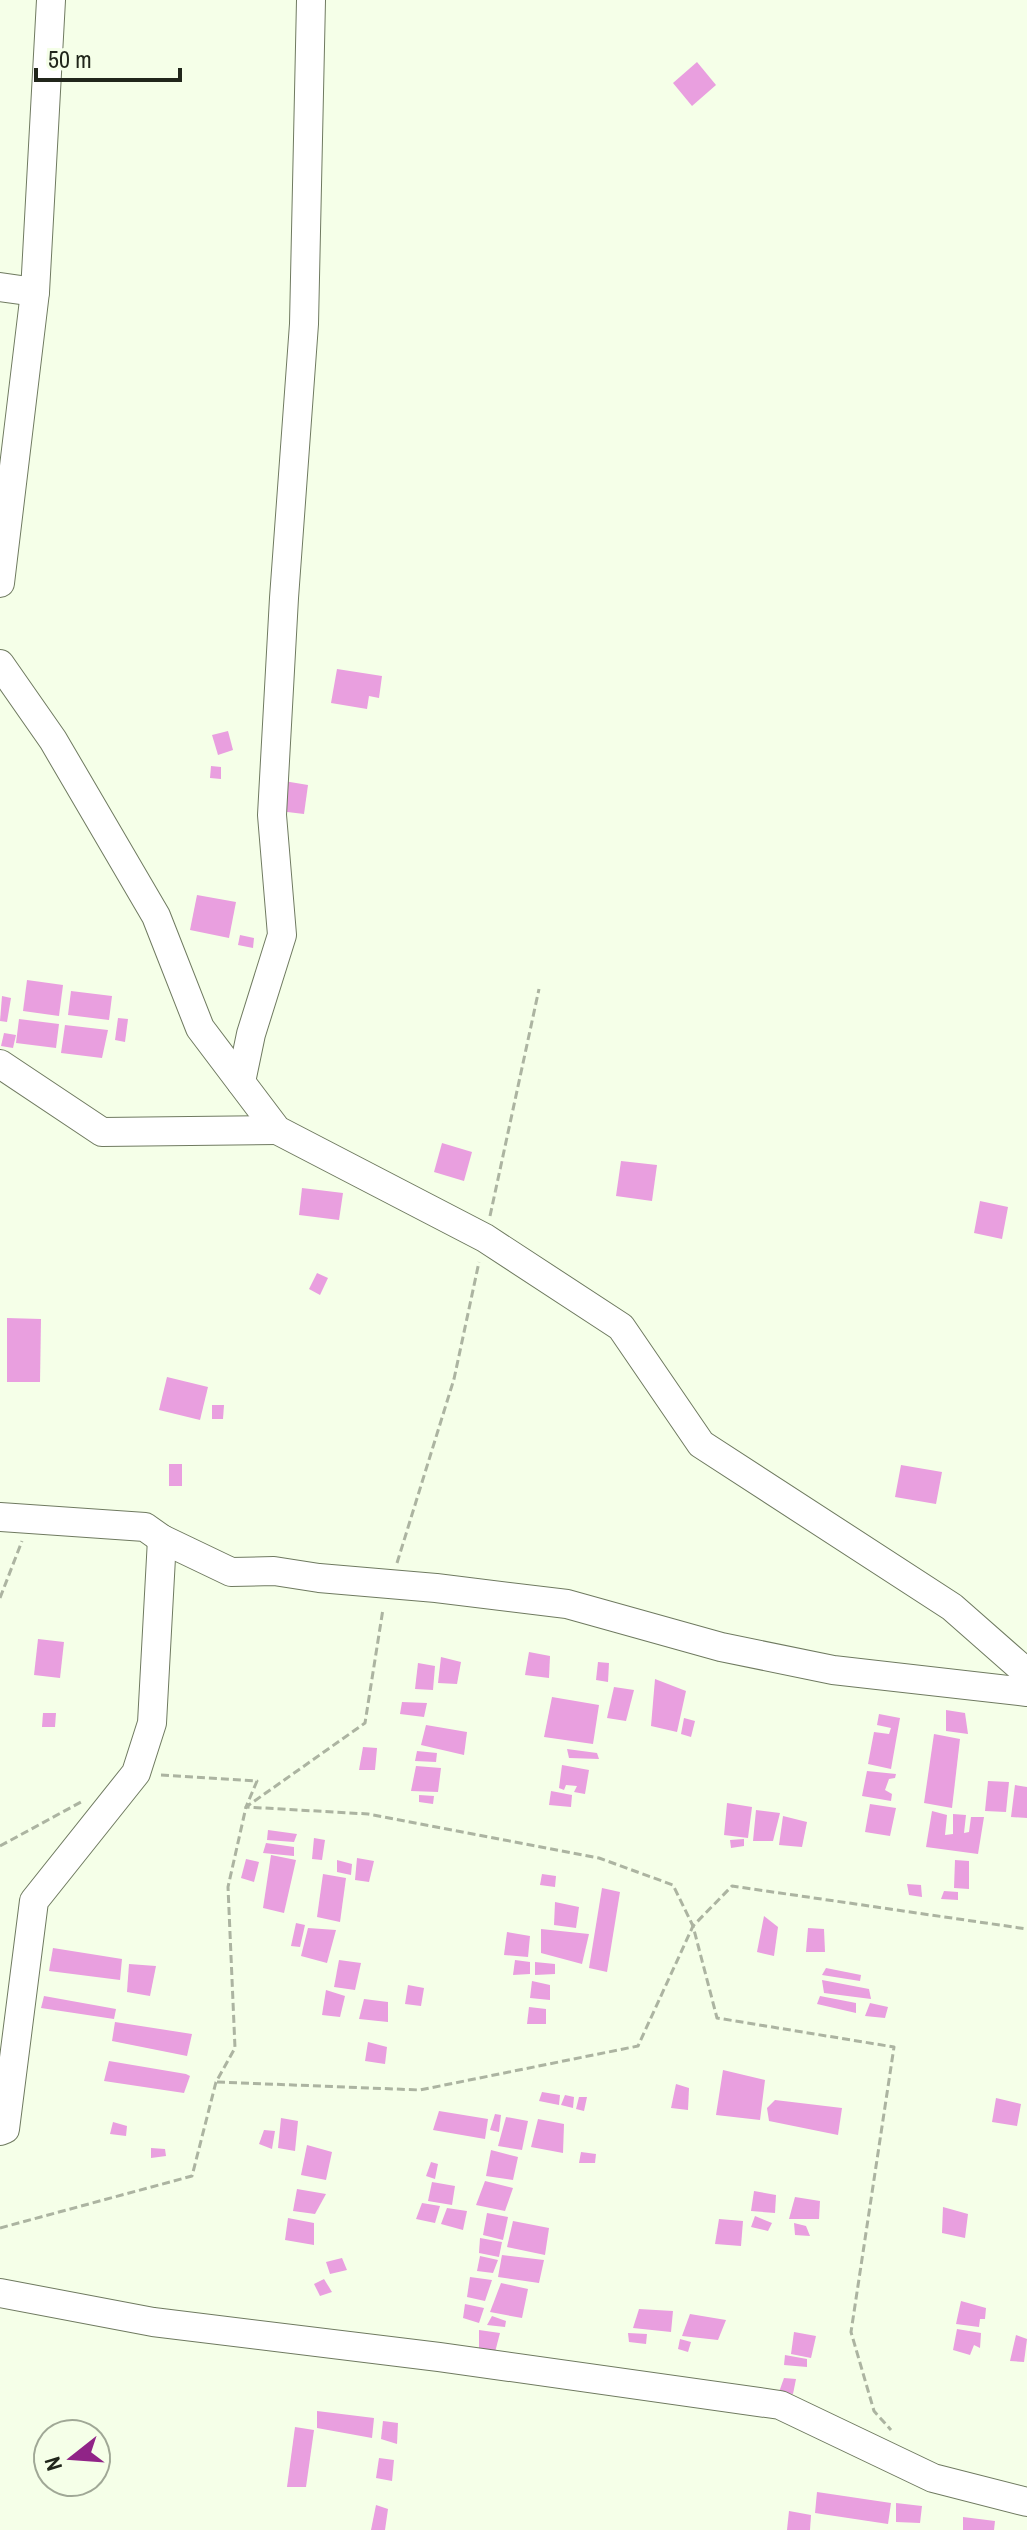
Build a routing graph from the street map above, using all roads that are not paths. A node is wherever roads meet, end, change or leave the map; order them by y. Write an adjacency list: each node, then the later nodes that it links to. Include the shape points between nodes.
1 (51, 0): 4 (street)
2 (311, 0): 8 (street, via 304,324 272,815 282,935)
3 (0, 287): 4 (street)
4 (35, 292): 5 (street)
5 (0, 583)
6 (0, 664): 8 (street, via 53,740 148,902 200,1028)
7 (0, 1064): 9 (street, via 102,1132)
8 (241, 1082): 9 (street)
9 (277, 1130): 12 (street, via 485,1238 621,1327 701,1444 952,1607)
10 (0, 1517): 11 (street, via 145,1527)
11 (162, 1539): 13 (street, via 231,1572 274,1571 567,1604 721,1647 833,1670); 14 (street, via 152,1723 136,1773 34,1901 5,2129)
12 (1027, 1673)
13 (1027, 1692)
14 (0, 2131)
15 (0, 2293): 16 (street, via 153,2322 780,2405 933,2478)
16 (1027, 2502)

